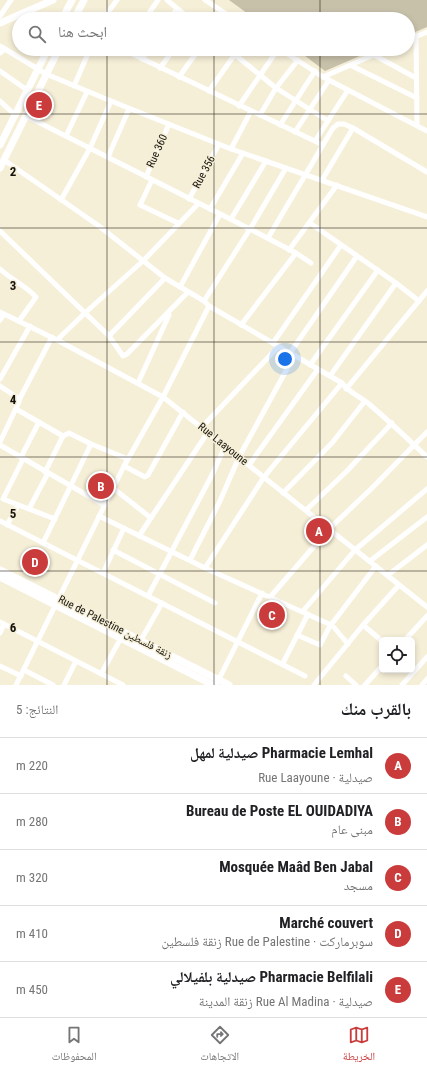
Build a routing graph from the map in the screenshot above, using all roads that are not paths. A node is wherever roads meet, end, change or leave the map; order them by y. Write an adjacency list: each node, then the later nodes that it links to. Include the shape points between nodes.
1 (12, 0): 19 (street)
2 (53, 0): 10 (main road)
3 (72, 0): 11 (main road)
4 (84, 0): 12 (main road)
5 (116, 0): 13 (street)
6 (158, 0): 14 (street)
7 (167, 0): 9 (street)
8 (205, 0): 17 (street)
9 (177, 9): 15 (street); 16 (street)
10 (22, 12)
11 (66, 12)
12 (78, 12)
13 (108, 12)
14 (150, 12)
15 (175, 12)
16 (181, 12)
17 (223, 12)
18 (12, 16): 19 (main road)
19 (1, 20)
20 (427, 32): 21 (street)
21 (416, 36): 50 (street)
22 (2, 47): 23 (street); 24 (street)
23 (0, 53)
24 (12, 53)
25 (17, 56): 43 (street)
26 (44, 56): 43 (main road)
27 (55, 56): 46 (main road)
28 (87, 56): 52 (street)
29 (136, 56): 39 (street)
30 (144, 56): 39 (street)
31 (169, 56): 42 (street)
32 (194, 56): 48 (street)
33 (233, 56): 56 (street)
34 (236, 56): 47 (street)
35 (274, 56): 47 (street)
36 (291, 56): 40 (street)
37 (372, 56): 41 (street)
38 (376, 56): 50 (street)
39 (142, 59): 42 (street)
40 (298, 60): 45 (street); 53 (street)
41 (350, 65): 49 (street); 58 (street)
42 (160, 68): 48 (street)
43 (38, 69): 46 (street); 54 (main road)
44 (0, 71): 54 (street)
45 (314, 71): 49 (street); 59 (street)
46 (46, 74): 52 (street); 68 (main road)
47 (260, 75): 53 (street); 62 (street)
48 (179, 77): 56 (street)
49 (324, 77): 51 (street)
50 (416, 78): 58 (street)
51 (329, 80): 55 (street); 64 (street)
52 (74, 86): 57 (street)
53 (276, 88): 59 (street); 67 (street)
54 (27, 90): 66 (main road)
55 (348, 90): 69 (street); 72 (street)
56 (209, 91): 62 (street)
57 (87, 92): 61 (street); 76 (street)
58 (417, 98): 72 (street)
59 (296, 100): 64 (street); 71 (street)
60 (0, 101): 66 (street)
61 (111, 101): 63 (street); 81 (street)
62 (239, 106): 65 (street)
63 (129, 108): 70 (street); 84 (street)
64 (310, 109): 69 (street); 75 (street)
65 (251, 111): 67 (street); 82 (street)
66 (15, 114): 77 (main road)
67 (260, 115): 71 (street)
68 (26, 116): 76 (street); 85 (main road)
69 (328, 120): 78 (street)
70 (169, 124): 79 (street); 91 (street, Rue 360)
71 (280, 125): 75 (street)
72 (417, 125): 74 (street)
73 (353, 128): 80 (street, via 344,124 336,125); 89 (street); 93 (street)
74 (427, 131)
75 (295, 132): 78 (street)
76 (66, 136): 81 (street)
77 (1, 139)
78 (315, 141): 80 (street)
79 (219, 144): 82 (street); 95 (street, Rue 356)
80 (323, 145): 90 (street)
81 (90, 148): 84 (street); 96 (street)
82 (230, 149): 83 (street)
83 (243, 153): 86 (street); 98 (street)
84 (108, 157): 91 (street)
85 (4, 160): 87 (main road); 96 (street)
86 (266, 161): 88 (street); 101 (street)
87 (0, 168)
88 (286, 168): 90 (street); 104 (street)
89 (427, 172)
90 (305, 174): 93 (street); 106 (street)
91 (146, 177): 92 (street)
92 (152, 180): 95 (street); 102 (street, via 140,205)
93 (322, 180): 94 (street)
94 (337, 185): 100 (street); 103 (street)
95 (189, 199): 97 (street)
96 (61, 200): 111 (street)
97 (198, 204): 98 (street); 102 (street)
98 (210, 209): 99 (street)
99 (220, 214): 101 (street); 117 (street)
100 (427, 217)
101 (231, 220): 104 (street)
102 (178, 223): 111 (street)
103 (310, 223): 107 (street); 108 (street)
104 (250, 229): 106 (street); 120 (street)
105 (0, 231): 124 (street)
106 (268, 238): 108 (street)
107 (341, 245): 110 (street); 132 (street)
108 (289, 250): 109 (street)
109 (296, 253): 112 (street); 128 (street)
110 (357, 256): 114 (street); 134 (street)
111 (144, 260): 115 (street); 124 (street)
112 (310, 263)
113 (0, 269): 127 (street, via 36,298)
114 (378, 270): 116 (street); 135 (street)
115 (165, 278): 117 (street); 130 (street)
116 (396, 283): 121 (street); 137 (street)
117 (180, 287): 119 (street)
118 (427, 291): 121 (street)
119 (188, 292): 120 (street); 123 (street)
120 (204, 301): 122 (street)
121 (419, 301): 142 (street)
122 (209, 306): 128 (street); 143 (street)
123 (170, 310): 130 (street, via 125,356); 139 (street)
124 (86, 312): 130 (street); 131 (street)
125 (2, 313): 126 (street); 127 (street, Rue Laayoune)
126 (0, 320)
127 (19, 321): 129 (street, Rue Laayoune)
128 (241, 325): 132 (street)
129 (30, 326): 131 (street, Rue Laayoune); 138 (street)
130 (109, 336)
131 (55, 339): 139 (street, Rue Laayoune); 144 (street)
132 (272, 344): 133 (street)
133 (278, 347): 134 (street); 150 (street)
134 (292, 355): 135 (street); 161 (street)
135 (310, 365): 136 (street)
136 (318, 369): 137 (street); 166 (street)
137 (330, 376): 140 (street)
138 (0, 378)
139 (138, 383): 143 (street, Rue Laayoune)
140 (342, 383): 142 (street); 168 (street)
141 (0, 386): 144 (street)
142 (346, 389): 145 (street)
143 (163, 397): 147 (street, Rue Laayoune); 164 (street)
144 (19, 400): 146 (street)
145 (365, 401): 149 (street); 172 (street, via 332,442)
146 (16, 409): 148 (street); 152 (street)
147 (183, 412): 150 (street, Rue Laayoune); 165 (street, via 148,475 145,477)
148 (39, 422): 155 (street); 163 (street)
149 (392, 423): 158 (street); 177 (street)
150 (202, 427): 153 (street, Rue Laayoune)
151 (0, 428): 152 (street)
152 (6, 430): 156 (street)
153 (208, 432): 160 (street, Rue Laayoune); 180 (street)
154 (427, 432): 158 (street)
155 (63, 436): 157 (street, via 69,433); 167 (street)
156 (0, 442)
157 (91, 444): 164 (street); 169 (street)
158 (414, 444): 162 (street); 185 (street)
159 (0, 446): 163 (street)
160 (225, 446): 161 (street, Rue Laayoune); 191 (street)
161 (239, 457): 166 (street, Rue Laayoune); 193 (street)
162 (427, 457)
163 (22, 458): 167 (street); 173 (street)
164 (128, 459): 165 (street)
165 (124, 466): 170 (street)
166 (249, 466): 168 (street, Rue Laayoune)
167 (47, 473): 169 (street); 176 (street)
168 (264, 477): 172 (street, Rue Laayoune); 196 (street)
169 (70, 486): 175 (street); 181 (street)
170 (113, 488): 175 (street); 180 (street)
171 (427, 489): 190 (street)
172 (283, 493): 177 (street, Rue Laayoune)
173 (2, 498): 174 (street)
174 (18, 505): 176 (street); 183 (street)
175 (104, 505): 178 (street)
176 (28, 509): 181 (street)
177 (306, 510): 185 (street, Rue Laayoune)
178 (99, 516): 184 (street); 192 (street)
179 (427, 517): 194 (street)
180 (151, 518): 186 (street)
181 (55, 519): 187 (street)
182 (0, 521): 183 (street)
183 (7, 525): 187 (street)
184 (124, 528): 186 (street); 189 (street)
185 (329, 529): 190 (street, Rue Laayoune); 205 (street)
186 (139, 536): 191 (street)
187 (43, 543): 192 (street)
188 (427, 545): 200 (street)
189 (114, 550): 198 (street); 199 (street)
190 (355, 550): 194 (street, Rue Laayoune); 210 (street)
191 (172, 551): 193 (street); 199 (street)
192 (78, 560): 198 (street); 206 (street)
193 (190, 560): 196 (street)
194 (370, 561): 195 (street, Rue Laayoune)
195 (376, 566): 200 (street, Rue Laayoune); 213 (street)
196 (205, 568): 203 (street)
197 (0, 570): 206 (main road, Rue de Palestine زنقة فلسطين)
198 (103, 573): 204 (street)
199 (160, 574): 204 (street); 207 (street)
200 (388, 575): 202 (street, Rue Laayoune)
201 (0, 577): 206 (main road, Rue de Palestine زنقة فلسطين)
202 (399, 585): 209 (street, Rue Laayoune); 214 (street)
203 (262, 593): 205 (street); 221 (street)
204 (148, 596): 208 (street)
205 (271, 596): 210 (street)
206 (57, 602): 218 (main road, Rue de Palestine زنقة فلسطين); 220 (main road, Rue de Palestine زنقة فلسطين); 222 (street)
207 (215, 602)
208 (162, 603): 220 (street); 221 (street)
209 (426, 605)
210 (305, 613): 213 (street); 216 (street)
211 (427, 616): 217 (street)
212 (2, 623): 215 (street); 222 (street)
213 (331, 624): 216 (street, via 320,645); 223 (street)
214 (363, 625): 219 (street); 223 (street)
215 (0, 633)
216 (297, 635): 226 (street)
217 (408, 637)
218 (121, 638): 232 (street); 237 (main road, Rue de Palestine زنقة فلسطين)
219 (379, 638)
220 (141, 640): 237 (main road, Rue de Palestine زنقة فلسطين)
221 (237, 641): 226 (street); 237 (street)
222 (38, 642): 225 (street); 230 (street)
223 (348, 644): 243 (street)
224 (427, 657): 228 (street)
225 (76, 661): 232 (street); 241 (street)
226 (283, 663): 234 (street)
227 (0, 666): 233 (street)
228 (415, 667)
229 (379, 669): 245 (street)
230 (24, 670): 233 (street); 240 (street)
231 (410, 673): 246 (street)
232 (101, 674): 238 (street)
233 (21, 676): 239 (street)
234 (305, 676)
235 (346, 676): 244 (street)
236 (427, 679): 247 (street)
237 (216, 683): 242 (main road, Rue de Palestine زنقة فلسطين)
238 (121, 684)
239 (16, 685)
240 (53, 685)
241 (64, 685)
242 (229, 685)
243 (314, 685)
244 (356, 685)
245 (365, 685)
246 (402, 685)
247 (422, 685)

